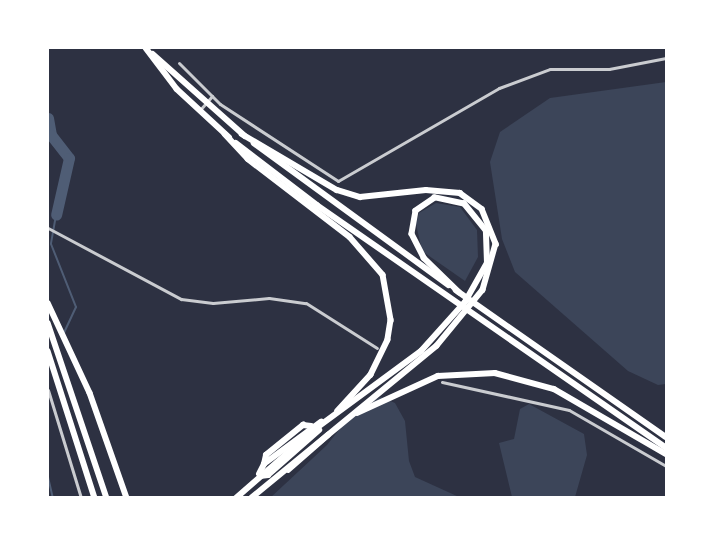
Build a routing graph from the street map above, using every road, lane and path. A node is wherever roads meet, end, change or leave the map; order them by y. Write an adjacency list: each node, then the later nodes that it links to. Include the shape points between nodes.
1 (147, 48): 5 (highway); 6 (highway)
2 (666, 58): 4 (street, via 609,69 550,69 499,88 400,142 343,181 306,163)
3 (180, 63): 4 (street)
4 (212, 96): 5 (street)
5 (207, 102): 6 (street); 8 (highway)
6 (199, 110): 7 (highway)
7 (225, 134): 17 (highway, via 248,159 350,237 383,275 391,320 388,340 371,375); 20 (highway, via 317,205)
8 (242, 134): 10 (highway); 18 (highway, via 337,190 360,197 444,190 474,201 490,221 496,244 482,290 457,324 425,356)
9 (48, 228): 13 (street, via 182,298 213,303 269,298 306,303)
10 (459, 292): 17 (highway, via 424,258 412,234 416,211 435,198 454,198 481,219 488,250 476,286 421,351); 19 (highway)
11 (48, 303): 27 (highway, via 68,344)
12 (48, 323): 26 (highway)
13 (377, 348)
14 (48, 351): 25 (highway)
15 (442, 382): 22 (street, via 569,410)
16 (48, 390): 24 (street)
17 (333, 416): 23 (highway); 23 (highway, via 311,426 264,464)
18 (343, 420): 21 (highway, via 419,382 454,374 495,373 554,389); 29 (highway)
19 (666, 437)
20 (666, 448)
21 (666, 454)
22 (666, 466)
23 (258, 476): 28 (highway)
24 (81, 498)
25 (95, 498)
26 (106, 498)
27 (127, 498)
28 (236, 498)
29 (252, 498)

